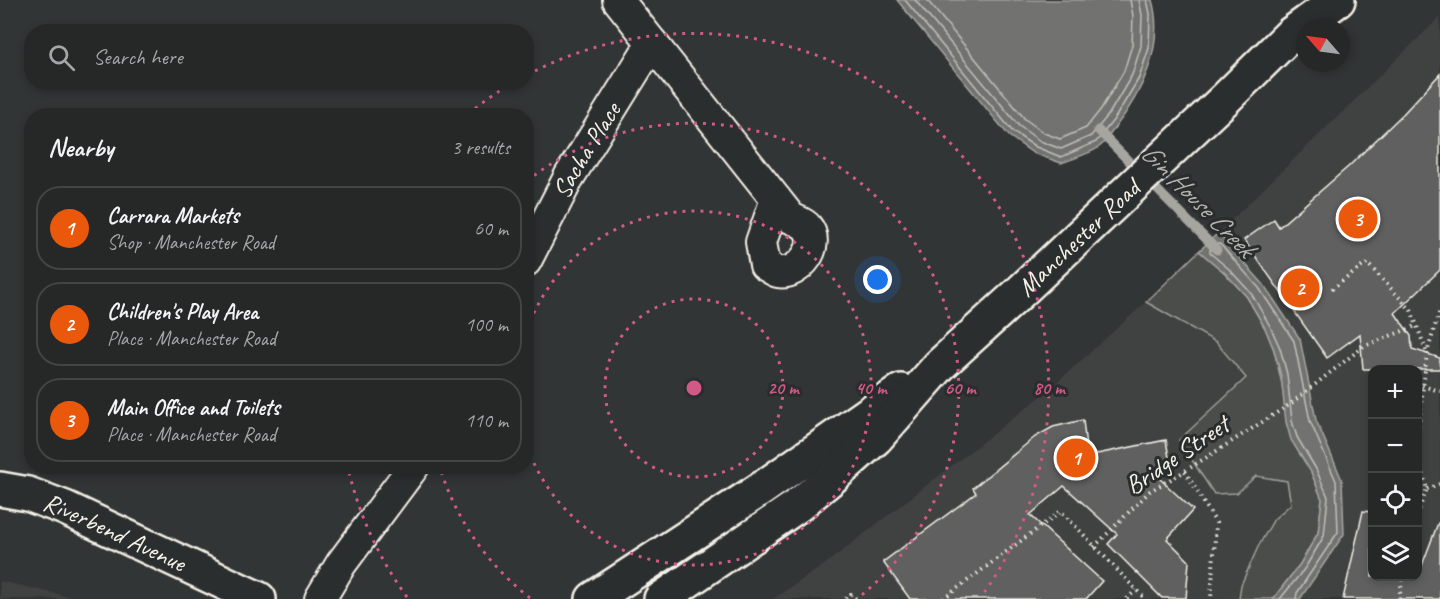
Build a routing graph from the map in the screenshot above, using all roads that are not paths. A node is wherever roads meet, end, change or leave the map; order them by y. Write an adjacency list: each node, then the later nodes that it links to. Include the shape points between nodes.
1 (618, 0): 5 (street)
2 (1314, 0): 4 (street, Manchester Road)
3 (1338, 0): 4 (street, Manchester Road)
4 (1291, 34): 8 (street, Manchester Road)
5 (652, 43): 6 (street); 7 (street, Sacha Place, via 568,177)
6 (783, 208)
7 (534, 245)
8 (940, 365): 13 (street, Manchester Road); 14 (street, Manchester Road, via 876,438 830,479)
9 (408, 474): 12 (street)
10 (0, 489): 11 (street, Riverbend Avenue, via 28,494 65,508)
11 (260, 599)
12 (320, 599)
13 (593, 599)
14 (661, 599)

